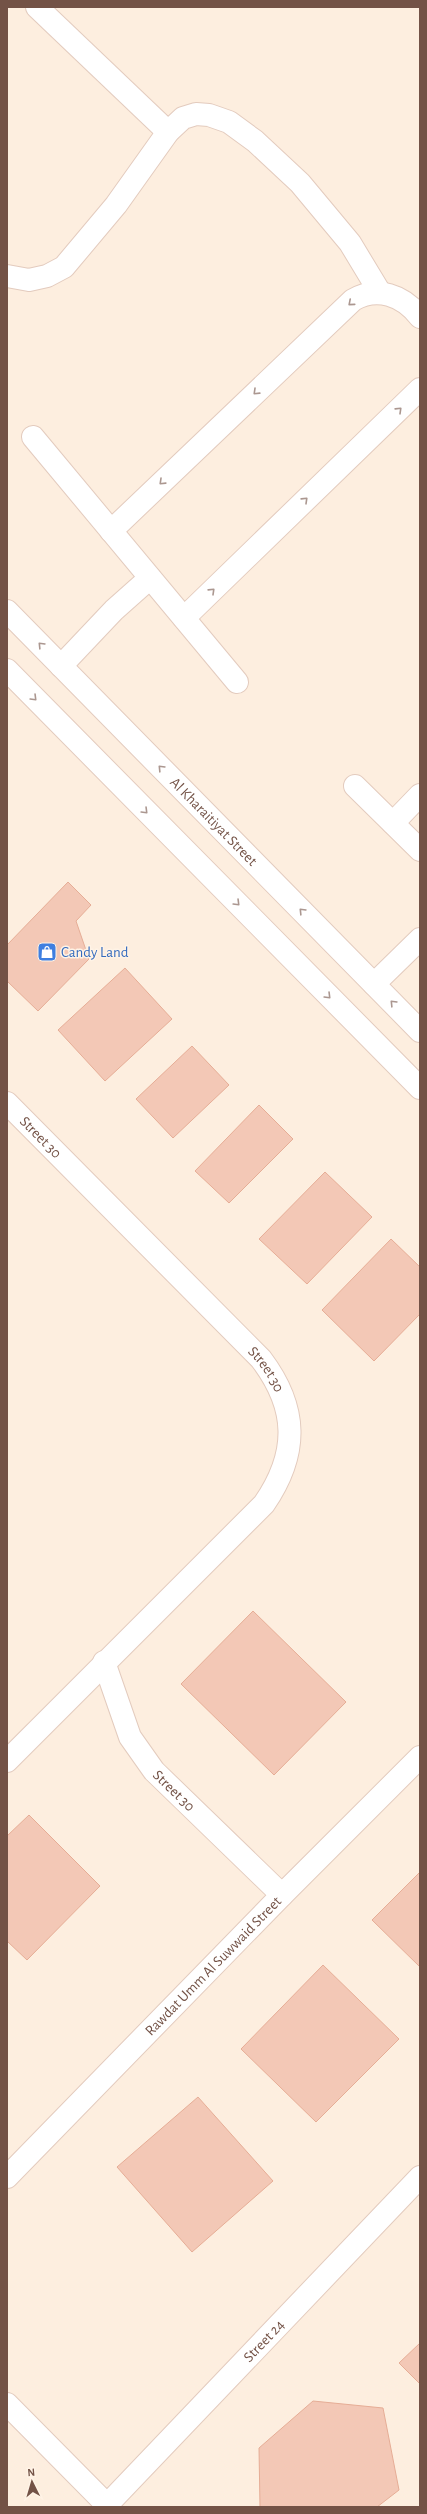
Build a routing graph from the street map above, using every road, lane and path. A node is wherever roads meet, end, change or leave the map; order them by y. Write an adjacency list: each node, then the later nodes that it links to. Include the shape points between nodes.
1 (37, 7): 2 (street)
2 (168, 132): 3 (street, via 116,205 64,267 47,276 29,280); 4 (street, via 183,118 196,114 209,115 229,122 255,141 300,183 326,213 350,244)
3 (7, 276)
4 (379, 291): 5 (street, via 396,298); 8 (street, one-way to 8, via 365,293 353,300)
5 (420, 317)
6 (420, 389): 11 (street, one-way to 6)
7 (33, 437): 8 (street)
8 (111, 531): 9 (street)
9 (150, 578): 11 (street); 12 (street, via 114,610)
10 (7, 611): 12 (street, Al Kharaitiyat Street, one-way to 10)
11 (184, 618): 14 (street)
12 (61, 666): 20 (street, Al Kharaitiyat Street, one-way to 12)
13 (7, 670): 22 (street, one-way to 22)
14 (237, 682)
15 (355, 786): 17 (street)
16 (420, 795): 17 (street)
17 (393, 823): 18 (street)
18 (420, 850)
19 (420, 939): 20 (street)
20 (374, 984): 21 (street, Al Kharaitiyat Street, one-way to 20)
21 (420, 1031)
22 (420, 1088)
23 (10, 1112): 24 (street, Street 30, via 261,1359 285,1398 290,1419 290,1442 286,1464 277,1485 264,1504)
24 (104, 1662): 26 (street, Street 30); 27 (street, Street 30, via 122,1717 141,1754 154,1771)
25 (420, 1757): 27 (street, Rawdat Umm Al Suwwaid Street)
26 (7, 1761)
27 (282, 1895): 28 (street, Rawdat Umm Al Suwwaid Street)
28 (7, 2177)
29 (420, 2178): 31 (street, Street 24)
30 (7, 2404): 31 (street)
31 (108, 2506)

